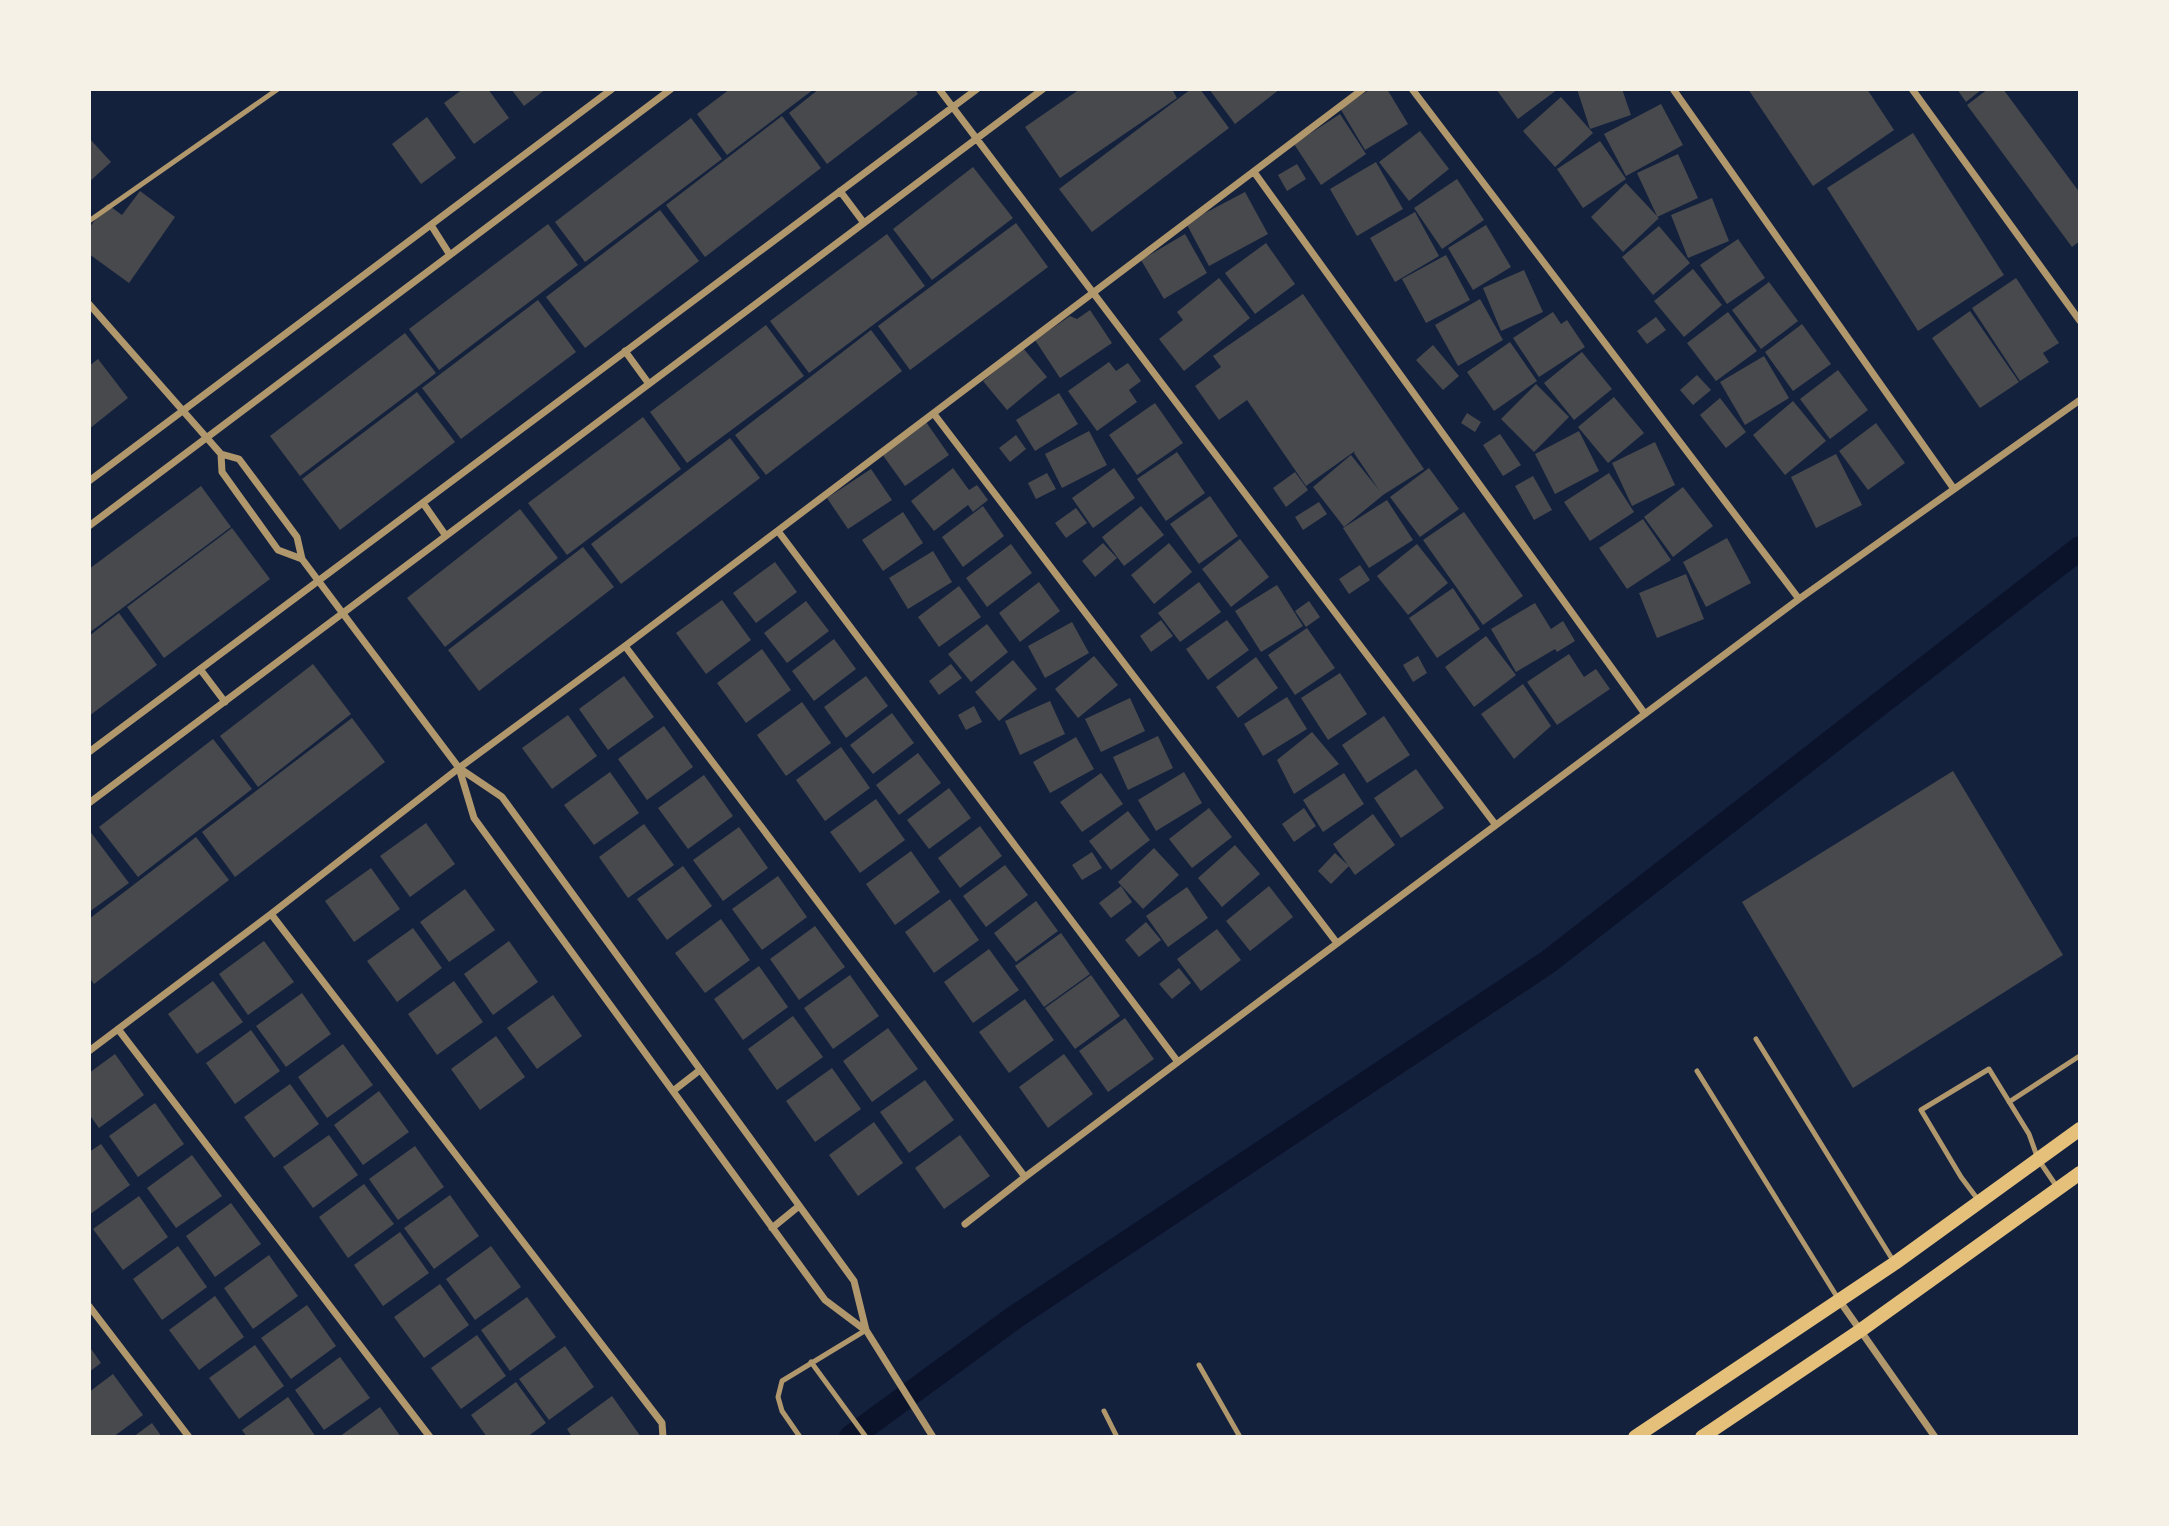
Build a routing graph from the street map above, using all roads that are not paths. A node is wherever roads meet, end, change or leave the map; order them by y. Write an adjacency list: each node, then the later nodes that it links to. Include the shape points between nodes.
1 (278, 89): 15 (lane)
2 (612, 89): 17 (street)
3 (671, 89): 18 (street)
4 (939, 89): 11 (street)
5 (977, 89): 11 (street)
6 (1043, 89): 12 (street)
7 (1363, 89): 13 (street)
8 (1412, 89): 37 (street)
9 (1673, 89): 30 (street)
10 (1912, 89): 21 (street)
11 (952, 107): 12 (street); 14 (street)
12 (976, 139): 16 (street); 19 (street)
13 (1254, 172): 19 (street); 42 (street)
14 (840, 191): 16 (street); 22 (street)
15 (89, 221)
16 (864, 223): 23 (street)
17 (431, 225): 18 (street); 25 (street)
18 (450, 255): 27 (street)
19 (1094, 292): 26 (street); 46 (street)
20 (89, 304): 25 (street)
21 (2080, 321)
22 (625, 351): 23 (street); 31 (street)
23 (649, 384): 34 (street)
24 (2080, 400): 30 (street)
25 (183, 411): 27 (street); 29 (street)
26 (934, 414): 33 (street); 48 (street)
27 (207, 438): 28 (street); 32 (street)
28 (221, 454): 35 (street, via 239,459 296,537); 35 (street, via 222,472 278,550)
29 (89, 481)
30 (1954, 489): 37 (street)
31 (423, 503): 34 (street); 36 (street)
32 (89, 526)
33 (778, 531): 39 (street); 53 (street)
34 (446, 536): 38 (street)
35 (302, 559): 36 (street)
36 (319, 581): 38 (street); 40 (street)
37 (1799, 599): 42 (street)
38 (343, 613): 41 (street); 44 (street)
39 (625, 646): 44 (street); 61 (street)
40 (200, 669): 41 (street); 43 (street)
41 (225, 702): 45 (street)
42 (1645, 714): 46 (street)
43 (89, 752)
44 (459, 768): 47 (street); 54 (street, via 502,797); 56 (street, via 474,818)
45 (89, 803)
46 (1496, 824): 48 (street)
47 (271, 914): 49 (street); 78 (street, via 662,1423)
48 (1337, 943): 53 (street)
49 (118, 1029): 51 (street); 77 (street)
50 (1756, 1039): 67 (lane)
51 (89, 1051)
52 (2078, 1057): 57 (lane)
53 (1178, 1062): 61 (street)
54 (700, 1070): 56 (street); 64 (street)
55 (1698, 1071): 68 (lane)
56 (673, 1091): 66 (street)
57 (2009, 1102): 59 (lane); 63 (lane, via 1989,1069 1921,1110)
58 (2080, 1129): 59 (main road)
59 (2038, 1159): 62 (lane); 63 (main road)
60 (2080, 1173): 62 (main road)
61 (1025, 1177): 65 (street)
62 (2058, 1189): 71 (main road)
63 (1979, 1201): 67 (main road)
64 (799, 1206): 66 (street); 70 (street, via 854,1281)
65 (965, 1224)
66 (772, 1228): 70 (street, via 825,1300)
67 (1895, 1263): 68 (main road)
68 (1839, 1300): 71 (street); 83 (main road)
69 (89, 1306): 76 (street)
70 (866, 1330): 72 (lane); 75 (street)
71 (1861, 1330): 84 (main road); 85 (street)
72 (811, 1362): 79 (lane, via 782,1381 778,1397); 80 (lane)
73 (1199, 1365): 82 (lane)
74 (1104, 1411): 81 (lane)
75 (932, 1434)
76 (189, 1437)
77 (430, 1437)
78 (663, 1437)
79 (800, 1437)
80 (866, 1437)
81 (1117, 1437)
82 (1240, 1437)
83 (1635, 1437)
84 (1702, 1437)
85 (1935, 1437)

